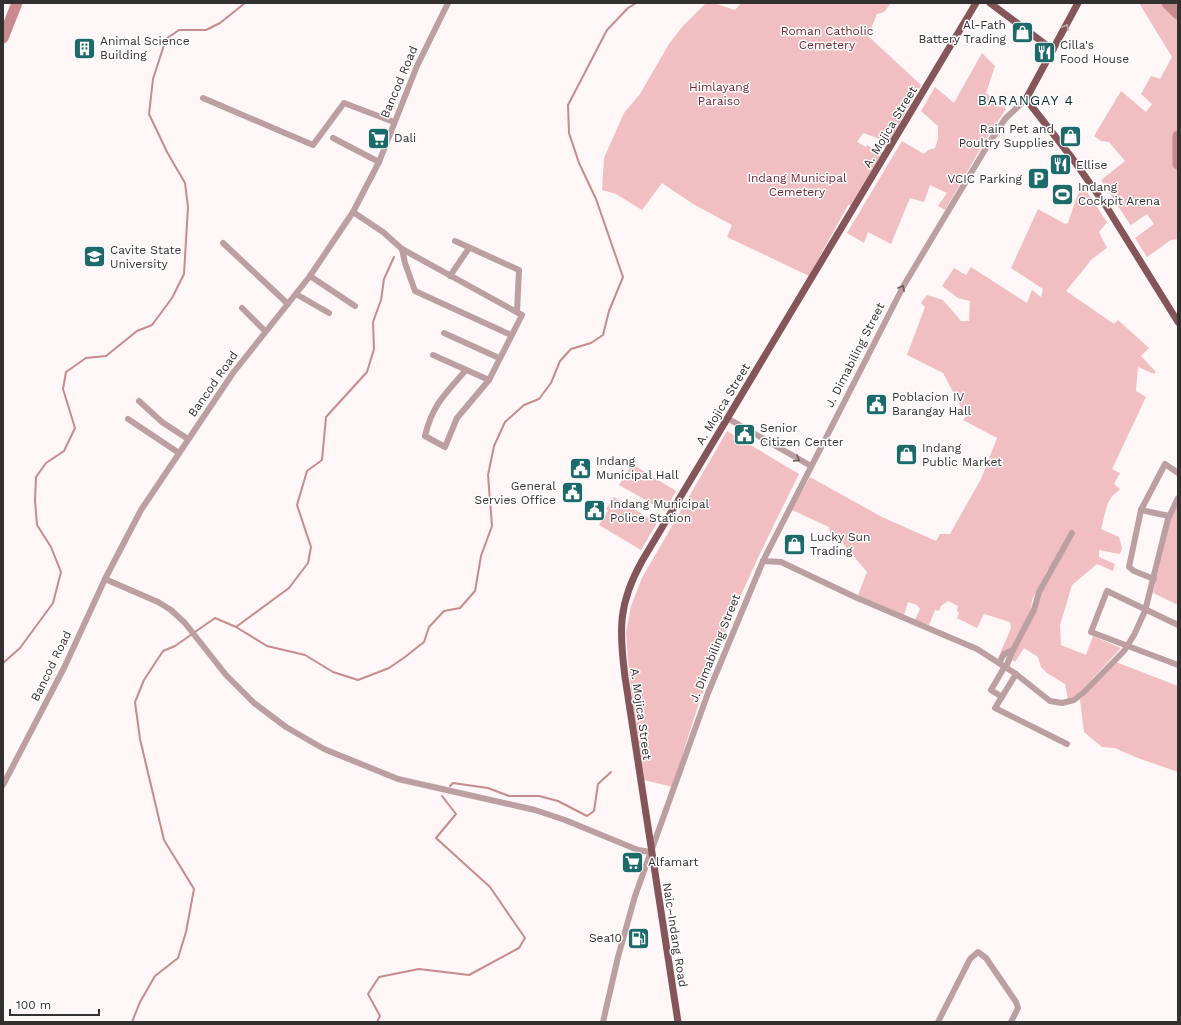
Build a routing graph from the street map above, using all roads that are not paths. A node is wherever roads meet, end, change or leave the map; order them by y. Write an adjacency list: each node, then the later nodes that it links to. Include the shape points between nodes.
1 (448, 3): 8 (street, Bancod Road, via 417,66)
2 (976, 3): 33 (main road, A. Mojica Street)
3 (990, 3): 5 (main road)
4 (1078, 3): 5 (main road, J. Dimabiling Street, one-way to 4)
5 (1053, 50): 7 (main road, J. Dimabiling Street)
6 (203, 98): 8 (street, via 313,145 344,103)
7 (1026, 98): 24 (main road, via 1106,206); 37 (street, J. Dimabiling Street, one-way to 7, via 904,285 993,137)
8 (394, 122): 10 (street, Bancod Road)
9 (333, 138): 10 (street)
10 (379, 162): 11 (street, Bancod Road)
11 (353, 212): 15 (street); 16 (street, Bancod Road)
12 (454, 241): 14 (street)
13 (223, 243): 19 (street)
14 (469, 248): 17 (street); 22 (street, via 519,270)
15 (402, 249): 17 (street); 27 (street, via 415,291)
16 (310, 276): 18 (street, Bancod Road); 20 (street)
17 (450, 276): 22 (street)
18 (296, 294): 19 (street, Bancod Road); 23 (street)
19 (288, 304): 25 (street, Bancod Road)
20 (356, 306)
21 (242, 308): 25 (street)
22 (517, 312): 27 (street, via 522,315)
23 (329, 313)
24 (1178, 322)
25 (265, 331): 35 (street, Bancod Road)
26 (444, 333): 29 (street)
27 (512, 335): 29 (street)
28 (433, 355): 30 (street)
29 (499, 358): 31 (street)
30 (466, 370): 31 (street); 31 (street, via 434,407 428,423 425,436 445,447 459,414)
31 (489, 380)
32 (139, 401): 35 (street, via 162,422)
33 (727, 418): 37 (street, one-way to 37); 55 (main road, A. Mojica Street, via 637,571 622,614 620,638 624,677)
34 (128, 419): 36 (street)
35 (188, 439): 36 (street, Bancod Road)
36 (179, 453): 44 (street, Bancod Road, via 134,521)
37 (811, 466): 43 (street, J. Dimabiling Street)
38 (1178, 473): 40 (street, via 1165,464)
39 (1178, 498): 41 (street)
40 (1142, 510): 41 (street); 45 (street, via 1129,566 1134,571)
41 (1169, 516): 45 (street)
42 (1072, 533): 49 (street)
43 (763, 561): 49 (street, via 781,562 977,649); 55 (street, J. Dimabiling Street, via 708,693)
44 (104, 579): 54 (street, Bancod Road, via 64,668); 55 (street, via 162,604 185,623 236,685 266,713 298,735 338,756 414,784 536,810 638,850)
45 (1154, 579): 46 (street)
46 (1146, 610): 47 (street); 48 (street); 48 (street, via 1107,591 1091,632)
47 (1178, 625)
48 (1127, 646): 50 (street); 51 (street, via 1081,695 1062,703 1050,701)
49 (1003, 665): 51 (street); 52 (street, via 991,690)
50 (1178, 665)
51 (1016, 674): 52 (street)
52 (1002, 697): 53 (street, via 994,705 995,708)
53 (1067, 744)
54 (3, 785)
55 (651, 852): 56 (street, J. Dimabiling Street, via 635,896); 57 (main road, Naic–Indang Road)
56 (603, 1022)
57 (678, 1022)
58 (938, 1022): 59 (street, via 971,957 979,952 986,958 1016,1002 1018,1008)
59 (1012, 1022)

